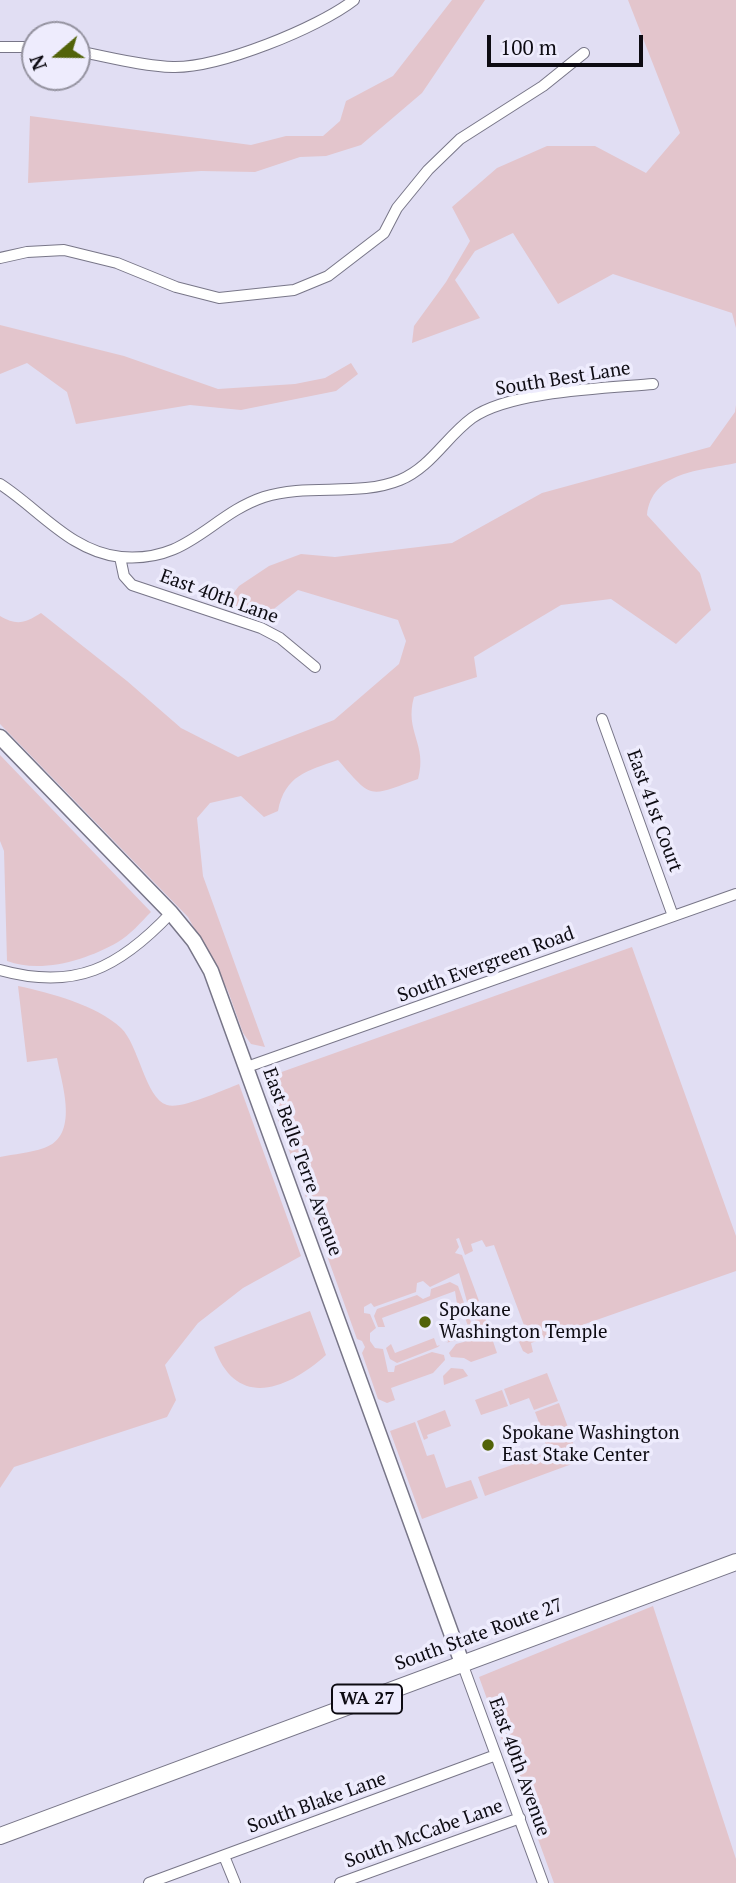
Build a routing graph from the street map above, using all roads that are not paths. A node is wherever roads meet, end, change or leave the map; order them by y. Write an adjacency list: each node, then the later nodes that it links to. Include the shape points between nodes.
1 (354, 0): 5 (street, via 315,25 197,65 155,66)
2 (0, 47): 3 (street)
3 (21, 47)
4 (584, 53): 6 (street, via 544,86 460,139 397,208 384,233 328,276 294,290 219,298 64,250)
5 (91, 54)
6 (0, 258)
7 (653, 384): 9 (street, South Best Lane, via 527,399 488,409 471,419 419,471 383,485 295,491 263,498 175,550)
8 (0, 484): 9 (street, via 59,531 87,548)
9 (120, 557): 10 (street, East 40th Lane, via 124,576 132,584 261,628)
10 (315, 667)
11 (602, 719): 15 (street, East 41st Court)
12 (0, 737): 14 (street, East Belle Terre Avenue)
13 (736, 895): 15 (street, South Evergreen Road)
14 (171, 913): 16 (street, via 112,964 73,978 30,978); 17 (street, East Belle Terre Avenue, via 211,971)
15 (673, 916): 17 (street, South Evergreen Road)
16 (0, 970)
17 (247, 1067): 19 (street, East Belle Terre Avenue)
18 (736, 1562): 19 (main road, South State Route 27 / WA 27)
19 (462, 1663): 20 (street, East 40th Avenue); 22 (main road, South State Route 27 / WA 27)
20 (496, 1755): 21 (street, East 40th Avenue); 23 (street, South Blake Lane)
21 (520, 1818): 26 (street, South McCabe Lane); 27 (street, East 40th Avenue)
22 (0, 1836)
23 (224, 1856): 24 (street, South Blake Lane); 25 (street)
24 (149, 1883)
25 (235, 1883)
26 (340, 1883)
27 (543, 1883)

